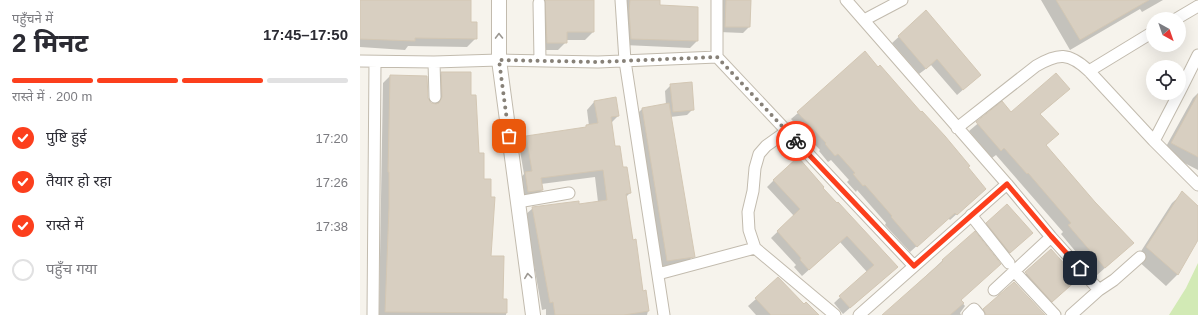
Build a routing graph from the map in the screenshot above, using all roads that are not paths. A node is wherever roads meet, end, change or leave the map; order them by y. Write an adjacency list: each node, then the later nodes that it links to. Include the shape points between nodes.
1 (499, 0): 13 (street, one-way to 1)
2 (621, 0): 16 (street)
3 (717, 0): 12 (street)
4 (846, 0): 9 (street)
5 (902, 0): 9 (street)
6 (539, 3): 14 (street)
7 (1198, 6): 8 (street)
8 (1186, 13)
9 (864, 20): 23 (street)
10 (1146, 36): 19 (street)
11 (1198, 55): 20 (street)
12 (717, 57): 16 (street); 24 (street)
13 (499, 60): 14 (street); 18 (street); 29 (street)
14 (540, 60): 16 (street)
15 (360, 61): 17 (street)
16 (625, 61): 36 (street)
17 (375, 62): 18 (street); 39 (street)
18 (434, 62): 21 (street)
19 (1088, 71): 23 (street, via 1079,62 1064,56 1050,58); 25 (street)
20 (1186, 79)
21 (435, 97)
22 (1175, 100): 25 (street)
23 (956, 128): 26 (street)
24 (787, 131): 32 (street, via 759,154 755,168 748,212 749,230); 34 (street)
25 (1154, 141): 27 (street)
26 (1007, 184): 30 (street); 31 (street)
27 (1198, 185)
28 (569, 193): 29 (street)
29 (518, 202): 40 (street, one-way to 29)
30 (971, 215): 34 (street); 35 (street)
31 (1051, 236): 35 (street); 38 (street)
32 (755, 248): 36 (street); 42 (street)
33 (1140, 257): 38 (street)
34 (914, 266): 43 (street)
35 (1011, 267): 37 (street); 46 (street)
36 (658, 274): 41 (street)
37 (994, 290)
38 (1099, 290): 47 (street)
39 (373, 315)
40 (533, 315)
41 (664, 315)
42 (835, 315)
43 (859, 315)
44 (968, 315): 45 (street, via 974,309)
45 (979, 315)
46 (1055, 315)
47 (1071, 315)

